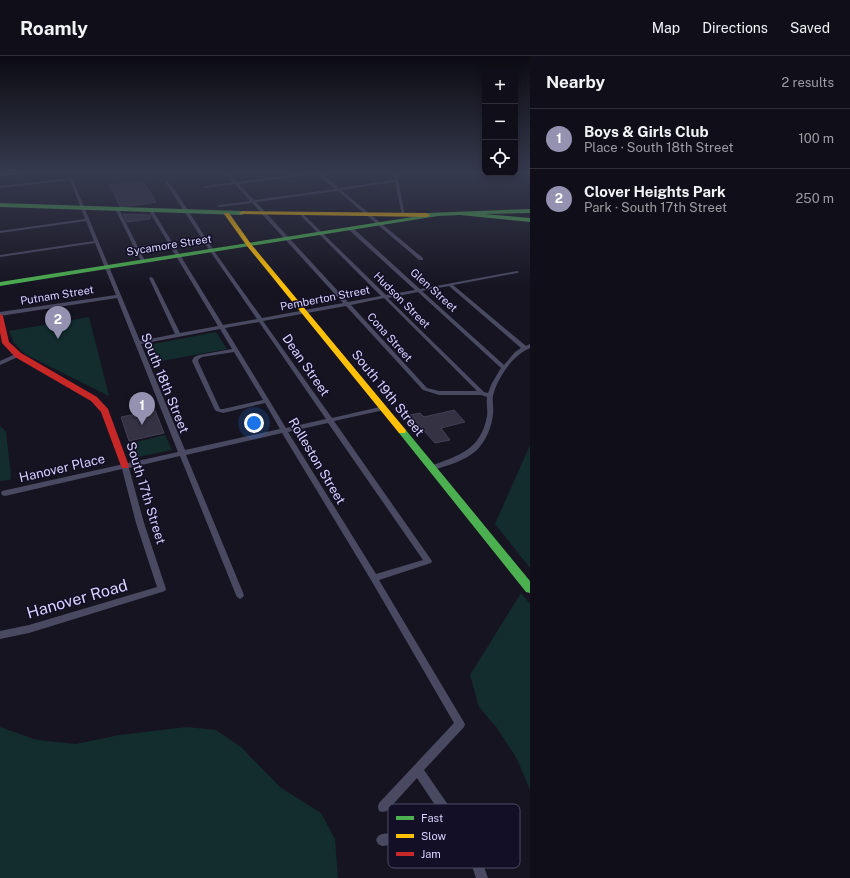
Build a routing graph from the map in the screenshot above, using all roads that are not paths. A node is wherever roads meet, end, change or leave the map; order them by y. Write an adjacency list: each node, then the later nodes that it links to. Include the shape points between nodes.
1 (83, 211): 17 (street, South 18th Street)
2 (118, 211): 30 (street)
3 (151, 211): 28 (street, Rolleston Street)
4 (164, 211): 9 (main road)
5 (263, 211): 11 (street, Cona Street)
6 (364, 211): 14 (street)
7 (403, 211): 15 (street)
8 (522, 211): 12 (main road)
9 (187, 212): 10 (main road); 26 (street, Dean Street)
10 (227, 214): 11 (main road); 25 (main road, South 19th Street)
11 (265, 214): 13 (main road); 23 (street, Cona Street)
12 (461, 214): 16 (main road); 18 (main road)
13 (302, 215): 14 (main road); 22 (street, Hudson Street)
14 (369, 215): 15 (main road); 19 (street)
15 (404, 215): 16 (main road)
16 (436, 215): 19 (main road, Sycamore Street)
17 (87, 220): 21 (street); 24 (street, South 18th Street)
18 (530, 220)
19 (380, 224): 20 (main road, Sycamore Street); 29 (street)
20 (352, 229): 22 (main road, Sycamore Street); 36 (street, Glen Street)
21 (0, 232)
22 (321, 234): 23 (main road, Sycamore Street); 38 (street, Hudson Street)
23 (287, 239): 25 (main road, Sycamore Street); 39 (street, Cona Street)
24 (96, 242): 27 (street); 31 (street, South 18th Street)
25 (249, 245): 26 (main road, Sycamore Street); 40 (main road, South 19th Street)
26 (212, 251): 28 (main road, Sycamore Street); 42 (street, Dean Street)
27 (0, 256)
28 (178, 256): 30 (main road, Sycamore Street); 43 (street, Rolleston Street)
29 (421, 259)
30 (143, 261): 31 (main road, Sycamore Street)
31 (106, 267): 34 (main road, Sycamore Street); 37 (street, South 18th Street)
32 (517, 272): 35 (street, Pemberton Street)
33 (151, 278): 44 (street)
34 (0, 284)
35 (450, 284): 36 (street, Pemberton Street); 46 (street)
36 (420, 290): 38 (street, Pemberton Street); 50 (street, Glen Street)
37 (118, 296): 41 (street, Putnam Street); 45 (street, South 18th Street)
38 (385, 297): 39 (street, Pemberton Street); 51 (street, Hudson Street)
39 (346, 304): 40 (street, Pemberton Street); 51 (street, Cona Street, via 425,389 439,393)
40 (304, 312): 42 (street, Pemberton Street); 54 (main road, South 19th Street)
41 (0, 315): 48 (main road, South 17th Street, via 6,343)
42 (261, 320): 43 (street, Pemberton Street); 55 (street, Dean Street)
43 (221, 327): 44 (street, Pemberton Street); 47 (street, Rolleston Street)
44 (178, 335): 45 (street, Pemberton Street)
45 (137, 343): 57 (street, South 18th Street)
46 (527, 346): 50 (street)
47 (234, 350): 53 (street, Rolleston Street); 53 (street, via 201,356 195,361 218,410)
48 (18, 355): 49 (street); 58 (main road, South 17th Street, via 100,405 108,417)
49 (0, 363)
50 (503, 367): 52 (street)
51 (482, 393): 52 (street, Hudson Street)
52 (490, 396): 59 (street, via 490,415 484,436 472,451)
53 (266, 401): 56 (street, Rolleston Street)
54 (384, 408): 55 (street, Hanover Place); 59 (main road, South 19th Street)
55 (331, 420): 56 (street, Hanover Place); 61 (street, Dean Street, via 428,561)
56 (284, 430): 57 (street, Hanover Place); 61 (street, Rolleston Street)
57 (182, 453): 58 (street, Hanover Place); 64 (street, South 18th Street)
58 (125, 466): 60 (street, Hanover Place); 62 (street, South 17th Street, via 140,523)
59 (432, 468): 63 (main road, South 19th Street)
60 (6, 493)
61 (374, 578): 66 (street, Rolleston Street, via 460,724)
62 (162, 589): 65 (street, Hanover Road, via 44,625)
63 (530, 589)
64 (240, 595)
65 (0, 635)
66 (418, 770): 67 (street); 68 (street)
67 (442, 804)
68 (383, 807)
69 (388, 839): 70 (street)
70 (382, 840)
71 (479, 868): 72 (street)
72 (482, 878)

